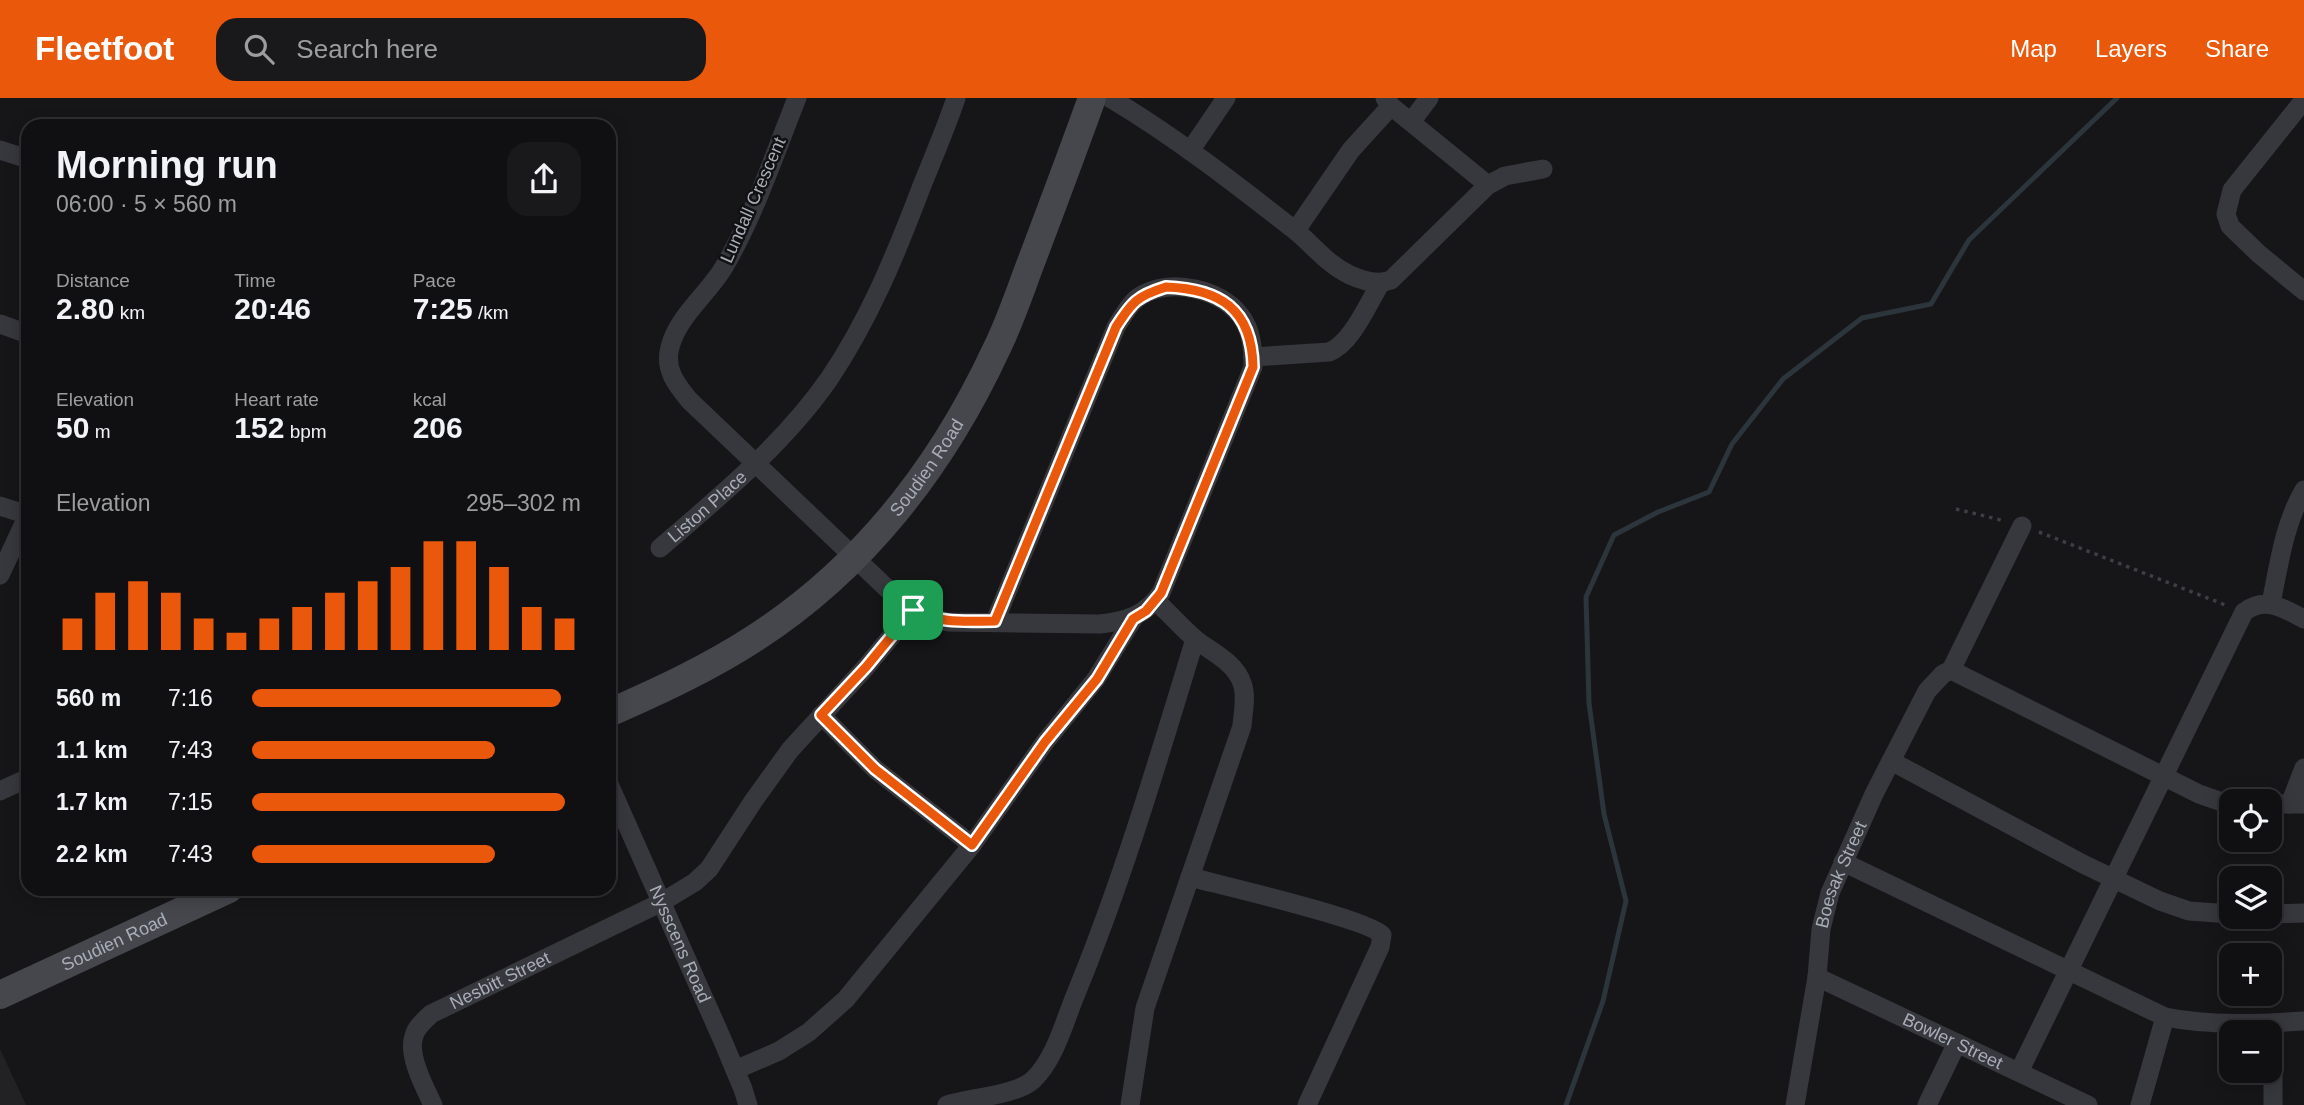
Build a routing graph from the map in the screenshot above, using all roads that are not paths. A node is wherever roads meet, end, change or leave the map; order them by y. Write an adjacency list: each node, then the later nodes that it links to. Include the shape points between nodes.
1 (796, 98): 21 (street, Lundall Crescent, via 750,217 723,269 673,337 668,358 674,381 689,400)
2 (956, 98): 21 (street, via 899,247 864,323 828,380)
3 (1092, 98): 28 (street, Soudien Road, via 1007,325 971,401 924,478)
4 (1110, 98): 11 (street)
5 (1226, 98): 11 (street)
6 (1429, 98): 9 (street)
7 (2304, 100): 17 (street, via 2232,190 2226,214 2230,226)
8 (1388, 102): 9 (street); 15 (street)
9 (1411, 122): 14 (street)
10 (0, 150): 12 (street)
11 (1190, 151): 15 (street)
12 (21, 157)
13 (1543, 169): 14 (street, via 1505,176)
14 (1488, 185): 16 (street, via 1391,280)
15 (1296, 230): 16 (street, via 1337,268)
16 (1380, 284): 20 (street, via 1337,349)
17 (2304, 290)
18 (0, 324): 19 (street)
19 (21, 332)
20 (1253, 357): 30 (street, via 1253,367); 35 (street, via 1249,332 1240,315 1208,292 1166,287 1143,294 1131,304 1116,327)
21 (755, 463): 27 (street, Liston Place); 28 (street, Lundall Crescent)
22 (2304, 490): 31 (street, via 2284,541)
23 (0, 506): 24 (street)
24 (21, 513)
25 (2022, 526): 37 (street, Boesak Street)
26 (21, 530): 29 (street)
27 (660, 548)
28 (855, 557): 32 (street, Lundall Crescent); 38 (street, Soudien Road, via 756,637 681,680)
29 (0, 575)
30 (1156, 601): 33 (street); 36 (street)
31 (2271, 603): 34 (street); 42 (street, via 2244,612)
32 (913, 610): 35 (street, via 948,622); 39 (street, Nesbitt Street)
33 (1133, 619): 35 (street, via 1100,624); 48 (street, via 1097,679 1045,742)
34 (2304, 619)
35 (995, 621)
36 (1195, 639): 50 (street, via 1234,670 1245,697 1242,726); 67 (street, via 1101,932 1053,1050)
37 (1951, 670): 40 (street, Boesak Street, via 1927,691); 42 (street)
38 (616, 710)
39 (821, 715): 48 (street, via 875,769); 53 (street, Nesbitt Street, via 776,770 709,869)
40 (1891, 761): 49 (street, Boesak Street); 51 (street)
41 (2304, 768): 47 (street)
42 (2163, 776): 46 (street); 51 (street)
43 (21, 781): 44 (street)
44 (0, 790)
45 (616, 799): 53 (street, Nysscens Road)
46 (2219, 801)
47 (2297, 804)
48 (972, 845): 65 (street, via 846,999 809,1032)
49 (1843, 862): 57 (street); 58 (street, Boesak Street, via 1821,929)
50 (1191, 877): 74 (street, via 1145,1008); 75 (street, via 1345,919 1382,935)
51 (2114, 879): 54 (street, via 2189,911); 57 (street)
52 (214, 896): 59 (street, Soudien Road)
53 (662, 902): 65 (street, Nysscens Road); 70 (street, Nesbitt Street, via 431,1014 414,1035 412,1050)
54 (2219, 913)
55 (2304, 913): 56 (street)
56 (2282, 914)
57 (2067, 971): 60 (street); 66 (street)
58 (1817, 977): 64 (street, Bowler Street); 76 (street, Boesak Street)
59 (0, 995)
60 (2165, 1017): 63 (street); 79 (street)
61 (2304, 1021): 62 (street)
62 (2282, 1022)
63 (2219, 1023)
64 (1957, 1043): 66 (street, Bowler Street); 77 (street)
65 (735, 1070): 71 (street, Nysscens Road)
66 (2019, 1072): 69 (street, Bowler Street)
67 (1031, 1082): 72 (street); 73 (street)
68 (2273, 1083): 80 (street)
69 (2064, 1100): 78 (street, Bowler Street)
70 (433, 1105)
71 (748, 1105)
72 (947, 1105)
73 (1025, 1105)
74 (1130, 1105)
75 (1307, 1105)
76 (1795, 1105)
77 (1927, 1105)
78 (2088, 1105)
79 (2140, 1105)
80 (2273, 1105)

